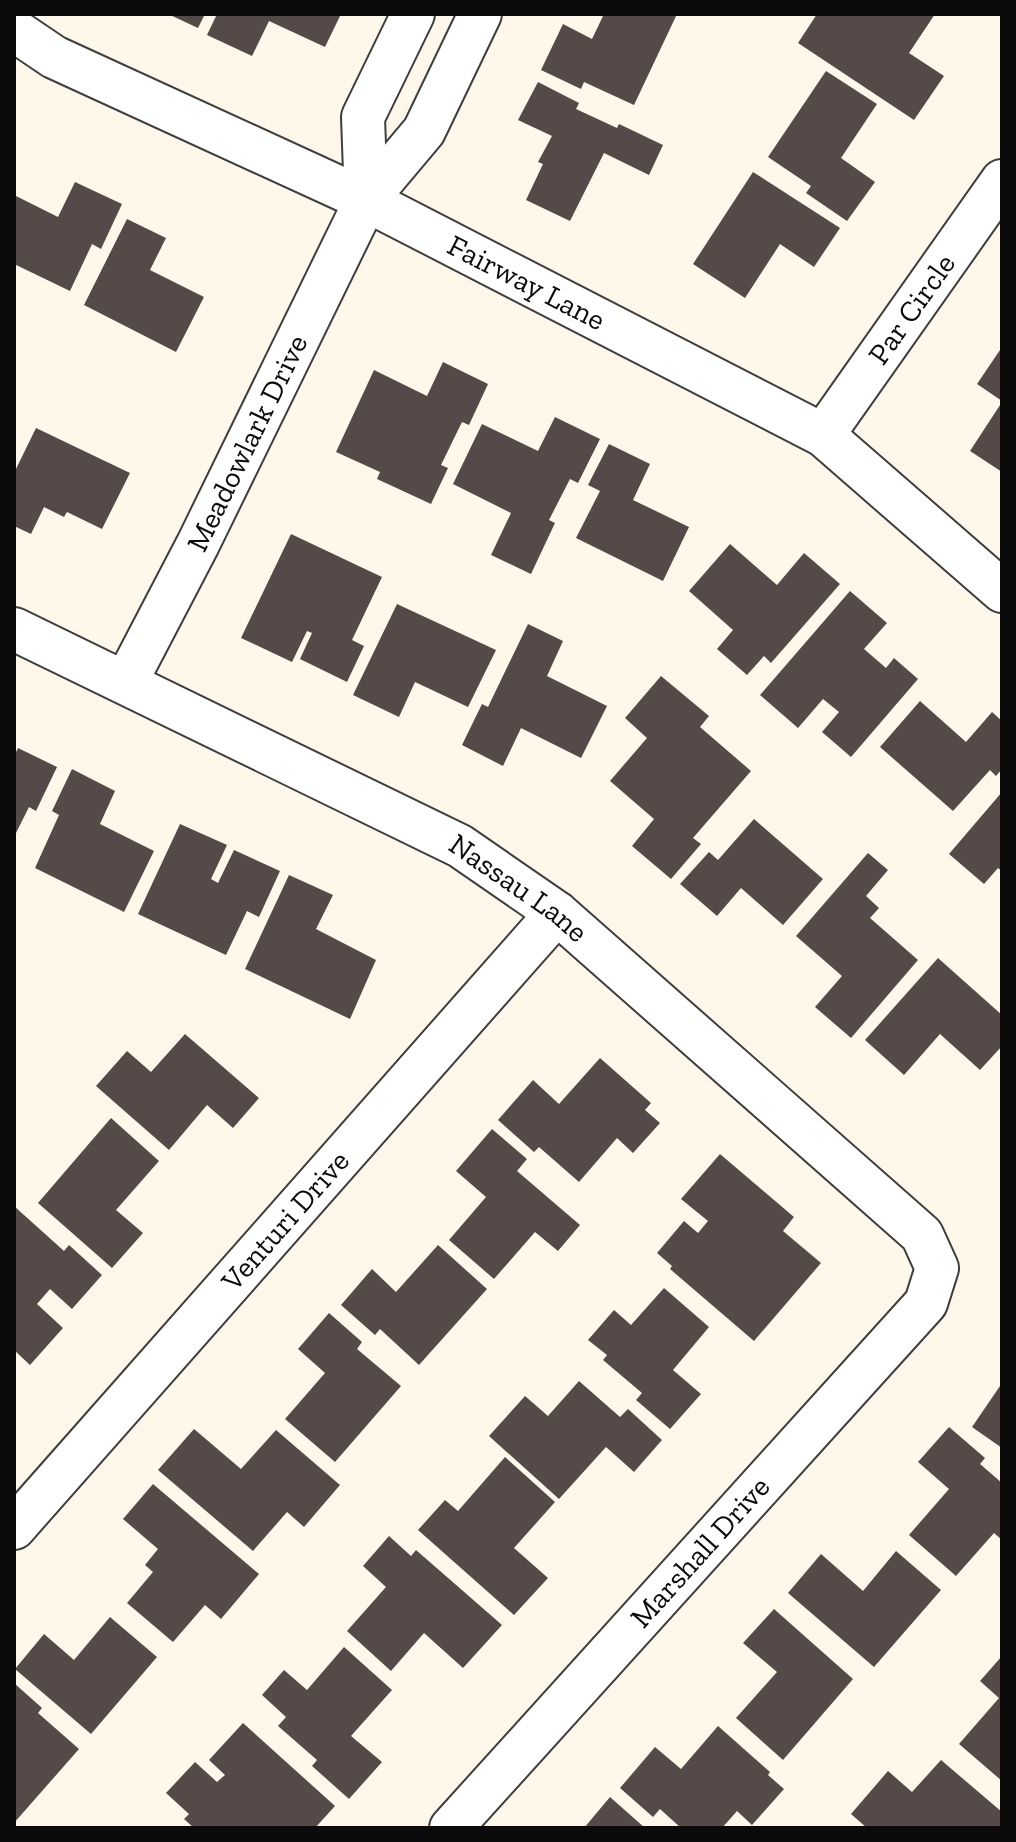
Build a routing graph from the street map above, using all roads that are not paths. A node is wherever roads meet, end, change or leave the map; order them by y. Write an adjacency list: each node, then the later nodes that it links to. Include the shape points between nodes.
1 (413, 14): 5 (street, Meadowlark Drive, via 363,117)
2 (480, 14): 5 (street, Meadowlark Drive, via 424,131)
3 (14, 30): 5 (street, Fairway Lane, via 54,57)
4 (1002, 181): 6 (street, Par Circle)
5 (366, 200): 6 (street, Fairway Lane); 9 (street, Meadowlark Drive)
6 (823, 435): 7 (street, Fairway Lane)
7 (1002, 591)
8 (14, 629): 9 (street, Nassau Lane)
9 (126, 682): 10 (street, Nassau Lane, via 460,846)
10 (557, 913): 11 (street, Nassau Lane, via 922,1235); 12 (street, Venturi Drive)
11 (937, 1268): 13 (street, Marshall Drive, via 926,1303)
12 (14, 1528)
13 (451, 1828)

